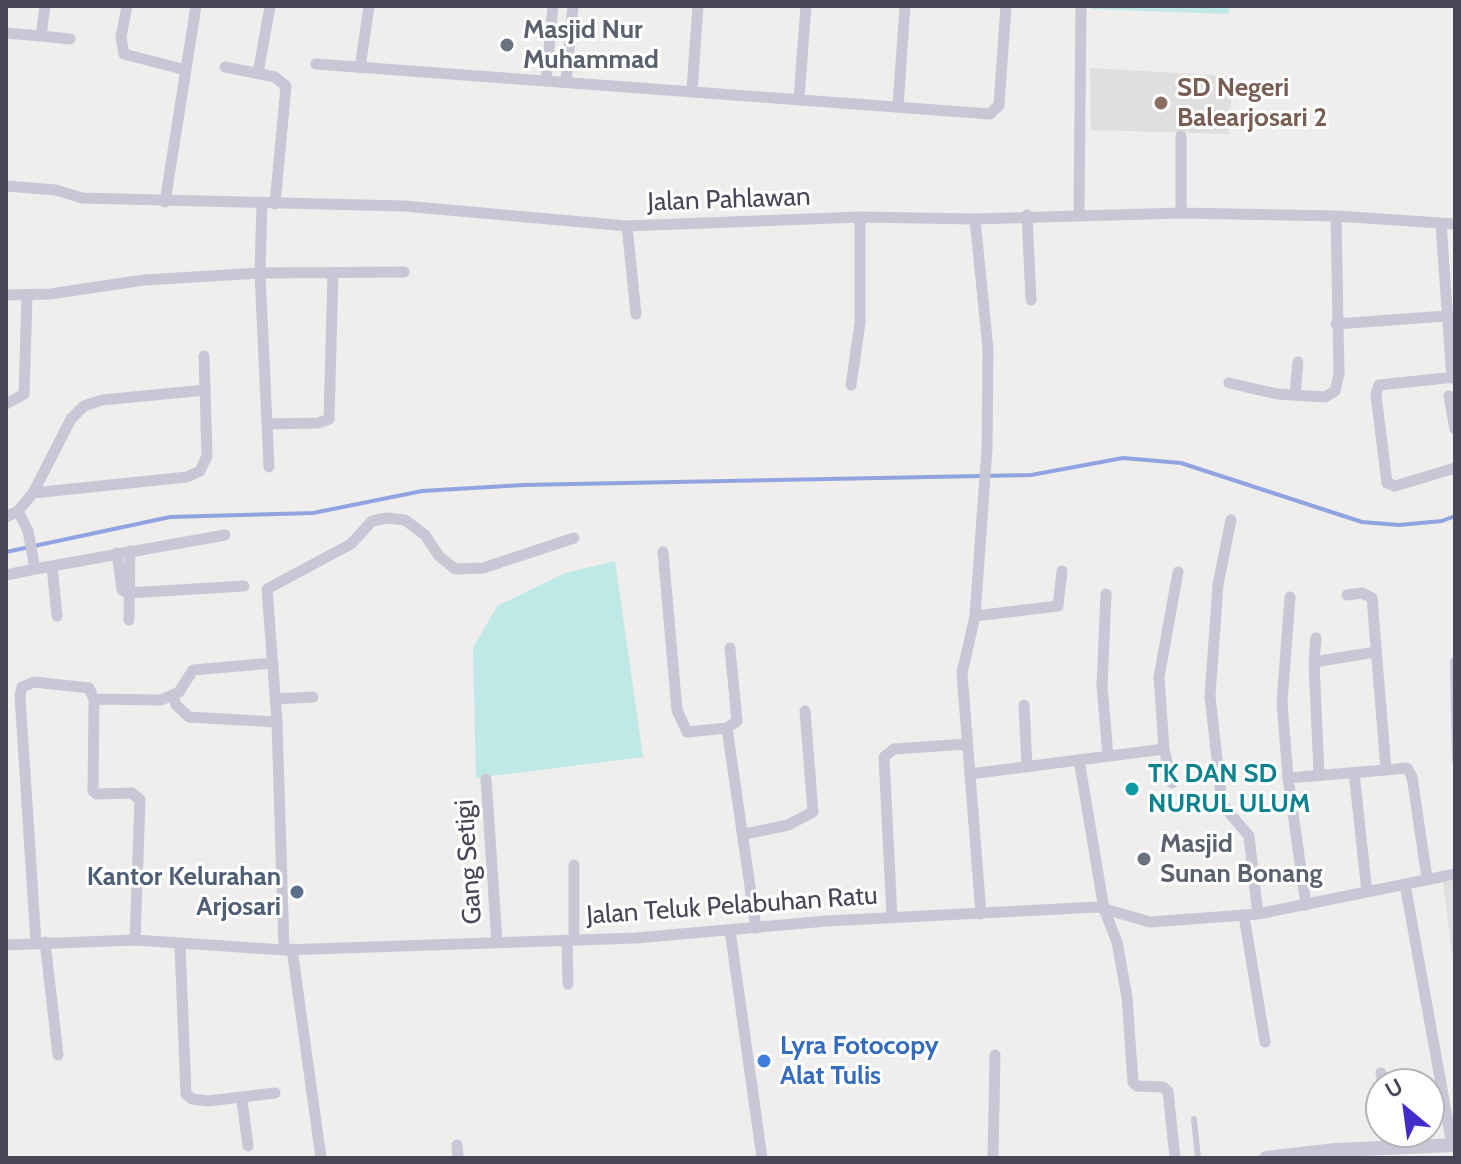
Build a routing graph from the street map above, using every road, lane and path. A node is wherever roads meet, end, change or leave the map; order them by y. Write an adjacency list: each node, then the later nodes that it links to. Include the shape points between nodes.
1 (45, 6): 14 (street)
2 (127, 6): 19 (street, via 121,37 124,54)
3 (196, 6): 19 (street)
4 (270, 6): 20 (street)
5 (369, 6): 18 (street)
6 (553, 6): 21 (street)
7 (573, 6): 22 (street)
8 (698, 6): 23 (street)
9 (806, 6): 24 (street)
10 (905, 6): 25 (street)
11 (1006, 6): 25 (street, via 995,112)
12 (1081, 6): 32 (street)
13 (6, 33): 14 (street)
14 (41, 36): 15 (street)
15 (70, 39)
16 (316, 64): 18 (street)
17 (225, 67): 20 (street)
18 (360, 68): 21 (street)
19 (186, 70): 28 (street)
20 (258, 73): 30 (street, via 281,80 287,89)
21 (546, 80): 22 (street)
22 (566, 82): 23 (street)
23 (692, 90): 24 (street)
24 (799, 98): 25 (street)
25 (898, 106)
26 (1181, 136): 31 (street)
27 (6, 186): 28 (street, Jalan Pahlawan, via 82,198)
28 (165, 202): 29 (street, Jalan Pahlawan)
29 (262, 203): 30 (street, Jalan Pahlawan); 42 (street)
30 (275, 204): 39 (street, Jalan Pahlawan, via 404,206)
31 (1181, 213): 32 (street, Jalan Pahlawan); 34 (street, Jalan Pahlawan)
32 (1079, 214): 33 (street, Jalan Pahlawan)
33 (1027, 215): 36 (street, Jalan Pahlawan); 45 (street)
34 (1336, 216): 37 (street, Jalan Pahlawan); 48 (street)
35 (860, 217): 36 (street, Jalan Pahlawan); 39 (street, Jalan Pahlawan); 53 (street, via 860,323)
36 (975, 219): 81 (street, via 988,349)
37 (1441, 224): 38 (street, Jalan Pahlawan); 47 (street)
38 (1455, 224)
39 (627, 226): 46 (street)
40 (333, 272): 41 (street); 42 (street); 58 (street, via 329,419)
41 (404, 272)
42 (260, 273): 44 (street, via 144,280); 58 (street)
43 (6, 295): 44 (street)
44 (27, 296): 57 (street, via 24,394)
45 (1031, 300)
46 (636, 314)
47 (1446, 316): 48 (street); 51 (street)
48 (1336, 324): 55 (street, via 1335,391 1325,397)
49 (204, 356): 54 (street)
50 (1298, 362): 55 (street)
51 (1454, 378): 61 (street, via 1379,385 1376,395 1387,483 1395,486)
52 (1229, 383): 55 (street)
53 (851, 385)
54 (205, 390): 62 (street, via 84,406 71,419); 62 (street, via 207,456 197,473)
55 (1295, 395)
56 (1449, 396): 59 (street)
57 (6, 404)
58 (267, 424): 60 (street)
59 (1455, 429)
60 (269, 467)
61 (1455, 468)
62 (33, 493): 63 (street)
63 (18, 511): 64 (street); 71 (street)
64 (6, 517)
65 (1231, 520): 119 (street, via 1218,585 1210,696 1221,800 1249,836)
66 (225, 535): 68 (street)
67 (574, 538): 88 (street, via 483,568 455,569 405,520 372,521 351,544 267,589)
68 (123, 552): 70 (street); 76 (street)
69 (663, 552): 96 (street, via 683,728 690,733)
70 (52, 566): 71 (street); 80 (street)
71 (35, 569): 74 (street)
72 (1062, 571): 81 (street, via 1058,606)
73 (1178, 572): 98 (street, via 1159,677)
74 (6, 575)
75 (244, 586): 76 (street)
76 (132, 593): 82 (street)
77 (1106, 594): 99 (street, via 1102,686)
78 (1347, 595): 85 (street, via 1372,597)
79 (1290, 597): 107 (street, via 1282,702)
80 (57, 616)
81 (975, 616): 97 (street, via 962,673)
82 (129, 620)
83 (1316, 638): 87 (street)
84 (730, 648): 96 (street, via 738,719)
85 (1375, 652): 87 (street); 103 (street)
86 (1453, 661): 101 (lane)
87 (1314, 662): 106 (street)
88 (273, 663): 89 (street, via 193,670); 92 (street)
89 (173, 696): 91 (street); 95 (street, via 189,717)
90 (313, 697): 92 (street)
91 (94, 699): 125 (street, via 93,791 132,793 140,800); 126 (street, via 84,685 34,682 20,689)
92 (276, 699): 95 (street)
93 (1024, 705): 102 (street)
94 (805, 711): 110 (street, via 814,811 788,825)
95 (277, 722): 130 (street)
96 (727, 728): 110 (street)
97 (967, 744): 105 (street); 121 (street, via 894,749 884,757)
98 (1164, 749): 99 (street); 109 (street)
99 (1108, 756): 100 (street)
100 (1079, 760): 102 (street); 117 (street)
101 (1455, 760)
102 (1027, 767): 105 (street)
103 (1386, 770): 104 (street); 113 (street, via 1411,772)
104 (1354, 773): 106 (street); 115 (street)
105 (970, 774): 118 (street)
106 (1319, 774): 107 (street)
107 (1288, 778): 116 (street)
108 (486, 779): 127 (street, Gang Setigi)
109 (1172, 783)
110 (745, 834): 122 (street)
111 (574, 865): 124 (street)
112 (1455, 874): 113 (street, Jalan Teluk Pelabuhan Ratu)
113 (1427, 878): 114 (street, Jalan Teluk Pelabuhan Ratu)
114 (1405, 884): 115 (street, Jalan Teluk Pelabuhan Ratu); 140 (street)
115 (1367, 892): 116 (street, Jalan Teluk Pelabuhan Ratu)
116 (1306, 905): 119 (street, Jalan Teluk Pelabuhan Ratu)
117 (1104, 909): 118 (street, Jalan Teluk Pelabuhan Ratu); 120 (street, Jalan Teluk Pelabuhan Ratu, via 1150,922); 146 (street, via 1117,942 1127,997 1133,1082 1168,1091)
118 (981, 914): 121 (street, Jalan Teluk Pelabuhan Ratu)
119 (1258, 914): 120 (street, Jalan Teluk Pelabuhan Ratu)
120 (1244, 916): 132 (street)
121 (892, 917): 122 (street, Jalan Teluk Pelabuhan Ratu)
122 (756, 928): 123 (street, Jalan Teluk Pelabuhan Ratu)
123 (730, 930): 124 (street, Jalan Teluk Pelabuhan Ratu); 144 (street)
124 (570, 939): 127 (street, Jalan Teluk Pelabuhan Ratu); 131 (street)
125 (135, 940): 126 (street, Jalan Teluk Pelabuhan Ratu); 129 (street, Jalan Teluk Pelabuhan Ratu)
126 (41, 942): 128 (street, Jalan Teluk Pelabuhan Ratu); 133 (street)
127 (497, 942): 130 (street, Jalan Teluk Pelabuhan Ratu)
128 (6, 945)
129 (180, 945): 130 (street, Jalan Teluk Pelabuhan Ratu); 136 (street, via 185,1091 199,1101)
130 (288, 950): 142 (street)
131 (568, 984)
132 (1265, 1042)
133 (58, 1055)
134 (995, 1055): 145 (street)
135 (275, 1093): 136 (street)
136 (242, 1100): 141 (street)
137 (1194, 1119): 147 (lane)
138 (1365, 1143): 148 (street)
139 (457, 1145): 143 (street)
140 (1454, 1145)
141 (248, 1146)
142 (321, 1158)
143 (458, 1158)
144 (762, 1158)
145 (993, 1158)
146 (1175, 1158)
147 (1198, 1158)
148 (1266, 1158)

